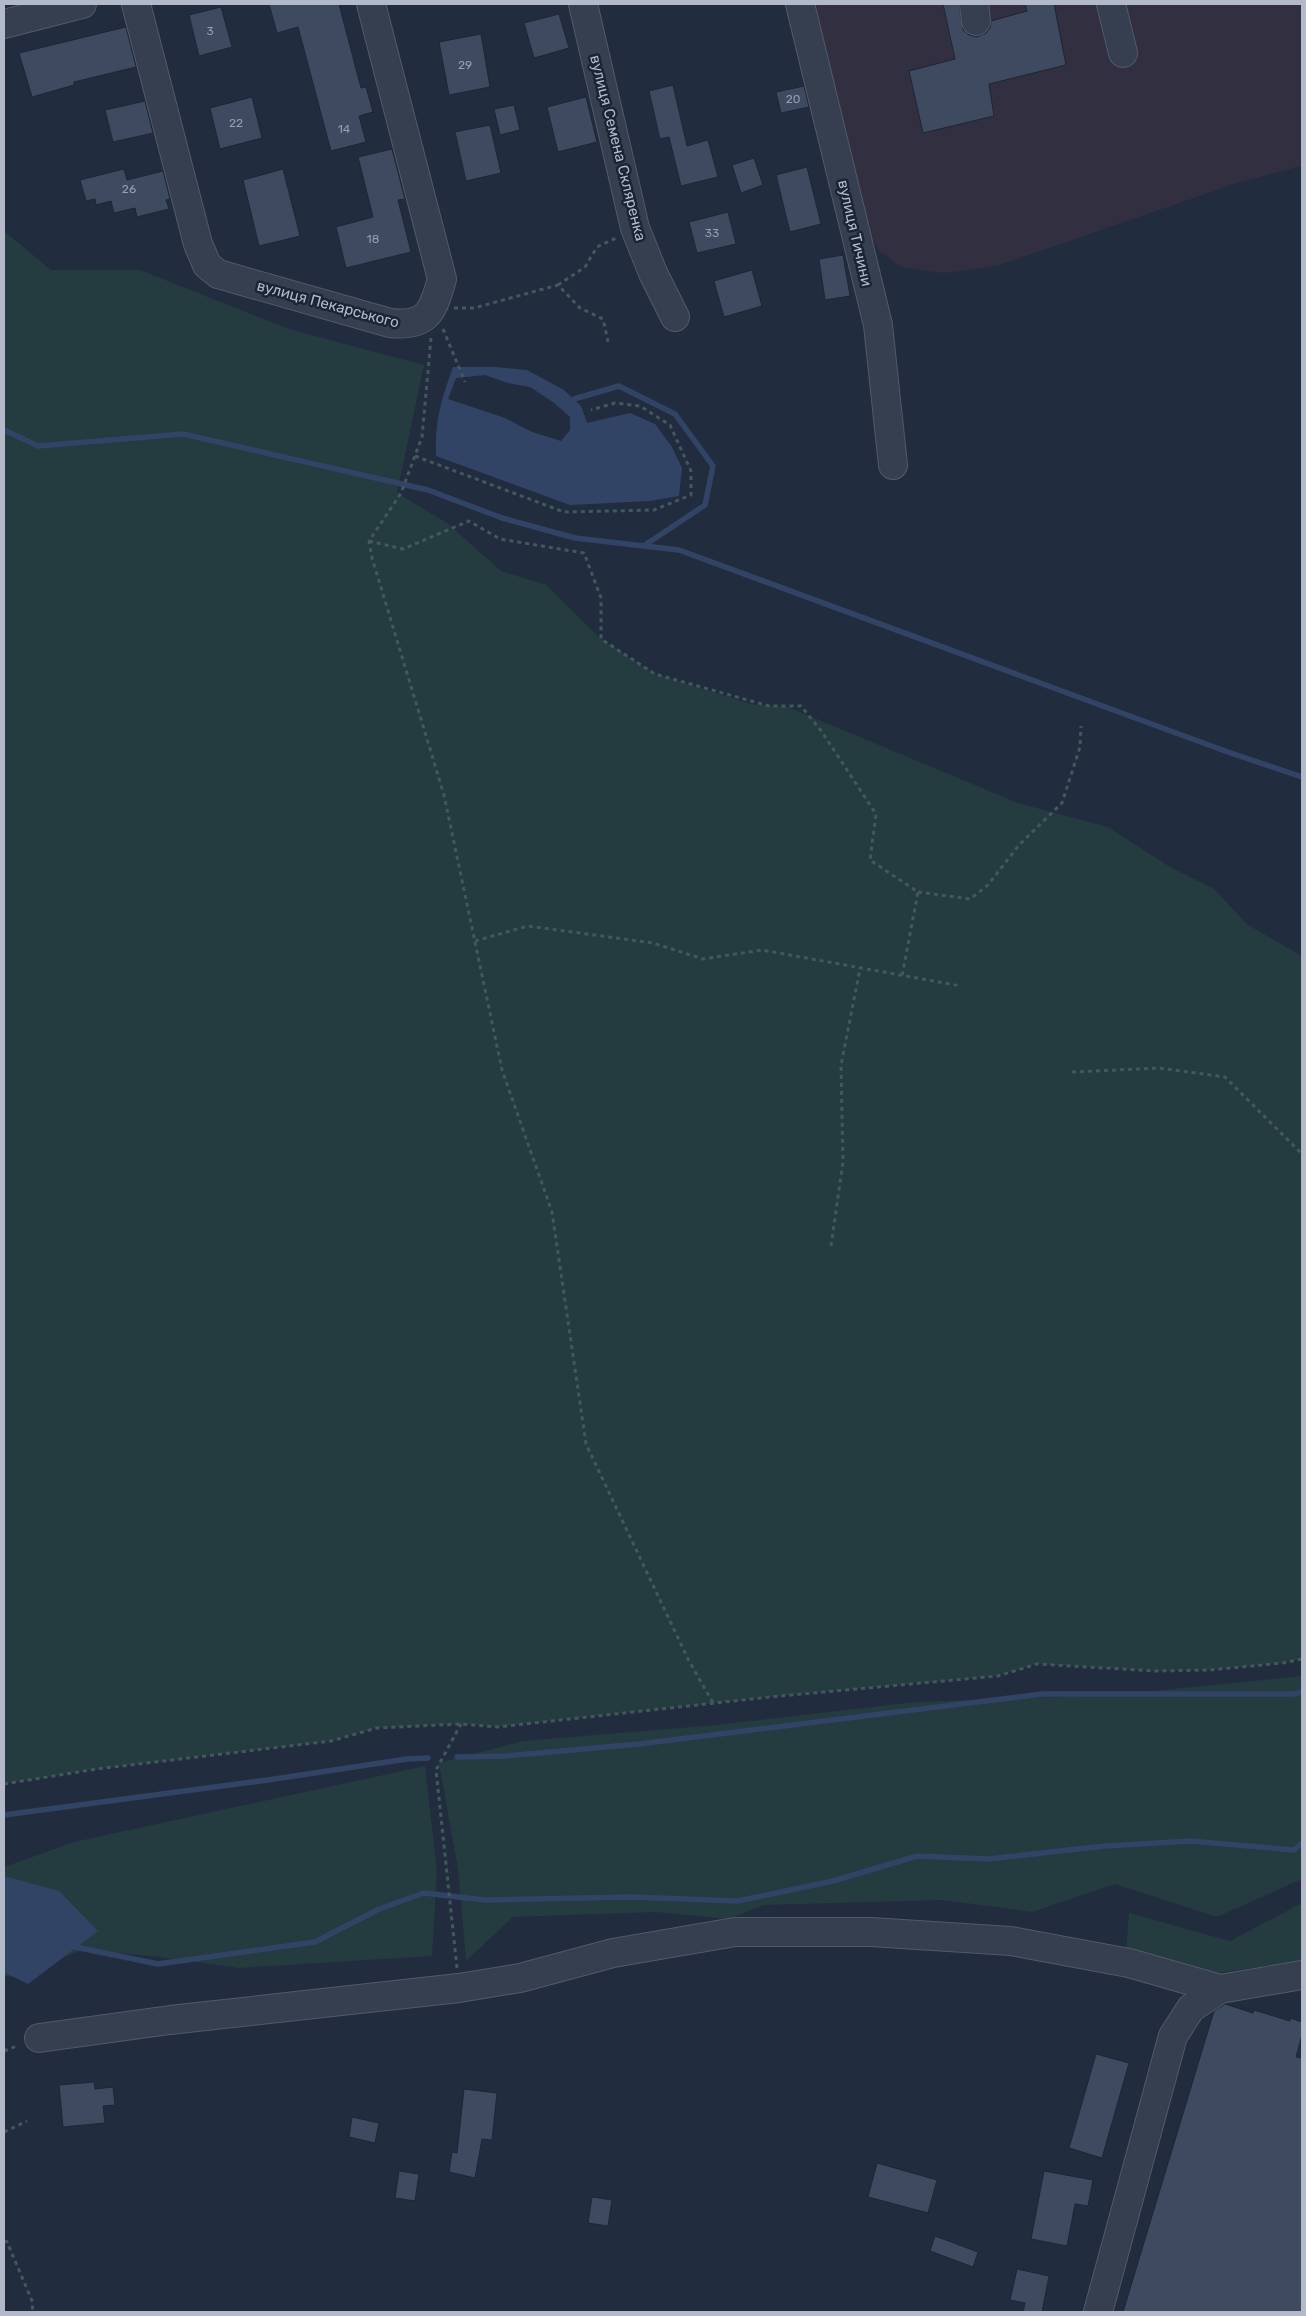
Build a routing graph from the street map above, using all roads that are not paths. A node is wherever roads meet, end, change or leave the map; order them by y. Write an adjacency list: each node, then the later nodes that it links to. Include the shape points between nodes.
1 (82, 4): 7 (street)
2 (136, 4): 3 (street, вулиця Пекарського, via 198,244 207,265 218,274 406,325 423,320 434,308 442,280)
3 (370, 4)
4 (583, 4): 9 (street, вулиця Семена Скляренка, via 635,228)
5 (800, 4): 10 (street, вулиця Тичини, via 878,325)
6 (1111, 4): 8 (street)
7 (4, 24)
8 (1123, 53)
9 (675, 318)
10 (893, 465)
11 (1302, 1975): 12 (street)
12 (1220, 1990): 13 (street, via 1128,1963 1011,1941 871,1932 735,1932 613,1953 520,1978 459,1988); 14 (street, via 1191,2008 1173,2036)
13 (39, 2038)
14 (1098, 2312)

